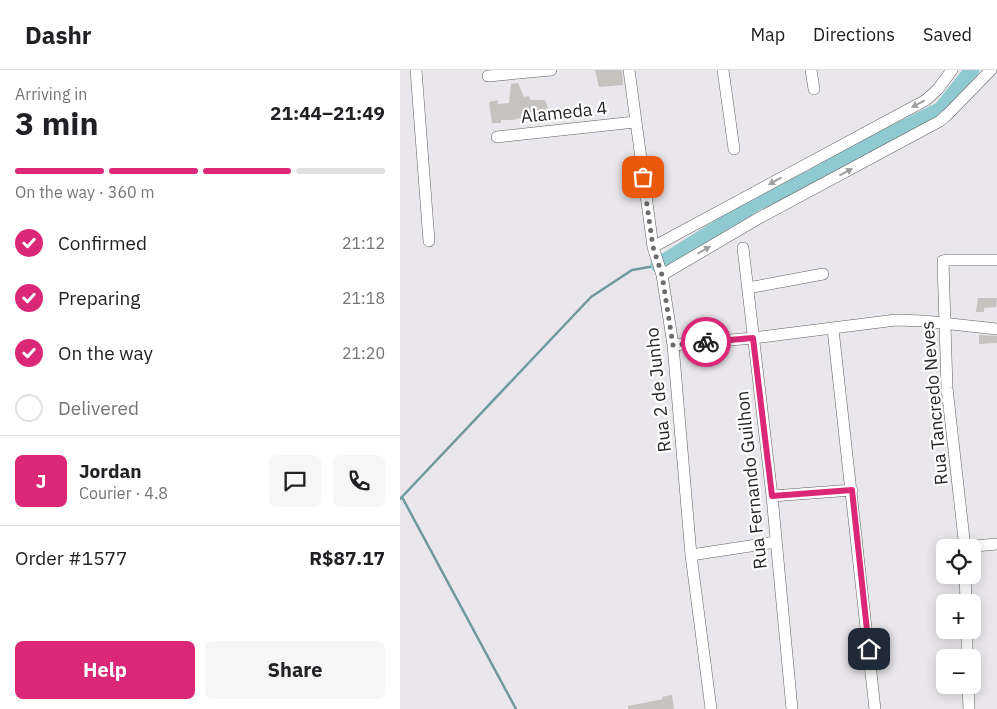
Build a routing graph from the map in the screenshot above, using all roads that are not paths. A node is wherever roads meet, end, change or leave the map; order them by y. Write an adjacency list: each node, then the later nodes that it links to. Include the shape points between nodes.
1 (416, 70): 13 (street)
2 (551, 70): 8 (street)
3 (629, 70): 10 (street, Rua 2 de Junho)
4 (723, 70): 12 (street)
5 (811, 70): 9 (street)
6 (952, 70): 14 (street, one-way to 14, via 926,100)
7 (991, 70): 18 (street, one-way to 7, via 759,218 940,121)
8 (488, 76)
9 (814, 89)
10 (636, 122): 11 (street, Alameda 4); 14 (street, Rua 2 de Junho)
11 (497, 138)
12 (734, 149)
13 (429, 241)
14 (653, 247): 18 (street, Rua 2 de Junho)
15 (743, 248): 19 (street, Rua Fernando Guilhon)
16 (997, 260): 20 (street, Rua Tancredo Neves, via 943,261)
17 (823, 274): 19 (street)
18 (662, 275): 24 (street, Rua 2 de Junho)
19 (748, 288): 23 (street, Rua Fernando Guilhon)
20 (944, 323): 21 (street, via 896,320); 22 (street); 27 (street, Rua Tancredo Neves, via 946,388)
21 (833, 329): 23 (street); 25 (street)
22 (997, 329)
23 (753, 338): 24 (street); 26 (street, Rua Fernando Guilhon)
24 (673, 345): 31 (street, Rua 2 de Junho)
25 (852, 490): 26 (street); 35 (street)
26 (772, 496): 28 (street, Rua Fernando Guilhon)
27 (964, 539)
28 (776, 542): 31 (street); 34 (street, Rua Fernando Guilhon)
29 (997, 544): 30 (street)
30 (981, 546)
31 (691, 556): 33 (street, Rua 2 de Junho)
32 (969, 694): 36 (street)
33 (711, 709)
34 (792, 709)
35 (875, 709)
36 (970, 709)

